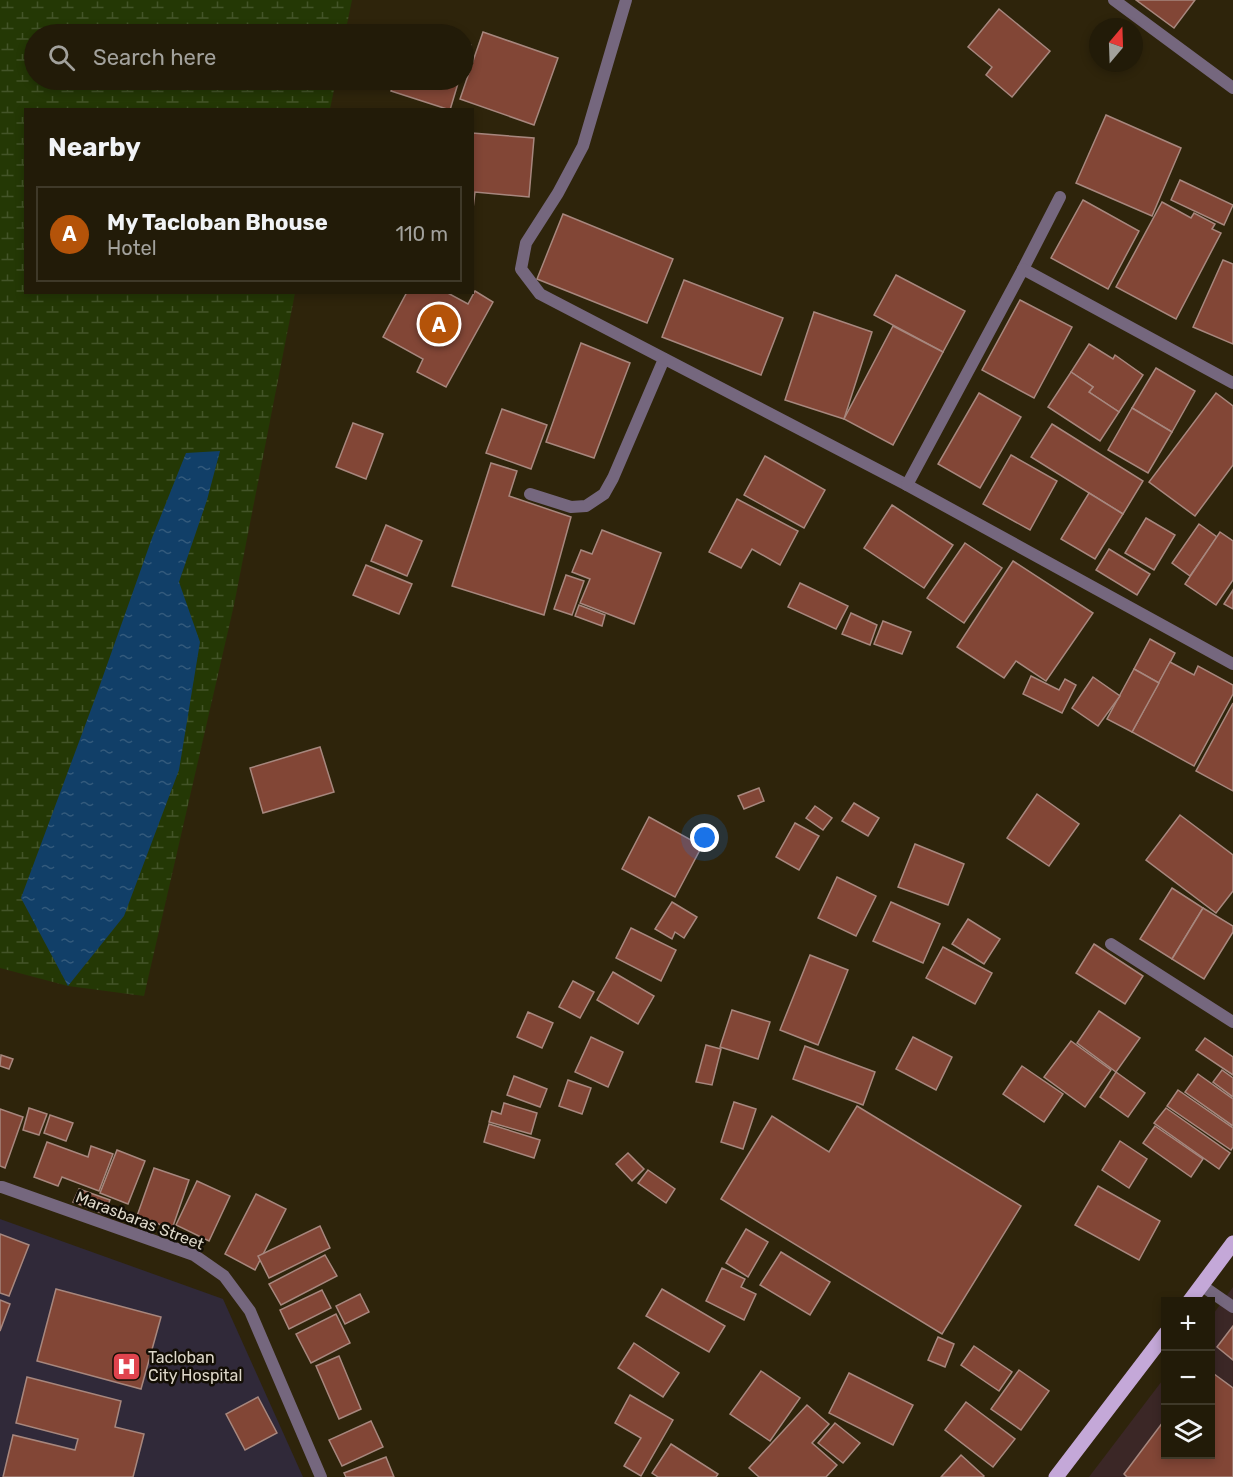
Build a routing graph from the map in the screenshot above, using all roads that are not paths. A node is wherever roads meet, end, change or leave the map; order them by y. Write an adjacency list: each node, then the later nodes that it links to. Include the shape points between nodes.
1 (626, 0): 6 (street, via 583,146 526,243 521,269 540,294)
2 (1114, 0): 3 (street)
3 (1233, 88)
4 (1060, 197): 5 (street)
5 (1023, 269): 7 (street); 8 (street)
6 (664, 359): 8 (street); 9 (street, via 604,494 586,506 571,507)
7 (1233, 383)
8 (907, 485): 10 (street)
9 (530, 494)
10 (1233, 664)
11 (1111, 944): 12 (street)
12 (1233, 1022)
13 (0, 1187): 19 (street, Marasbaras Street, via 194,1255 224,1276 250,1311)
14 (1233, 1243): 15 (main road)
15 (1201, 1285): 16 (main road); 17 (street)
16 (1193, 1297)
17 (1233, 1307)
18 (1161, 1340): 20 (main road)
19 (321, 1477)
20 (1056, 1477)

